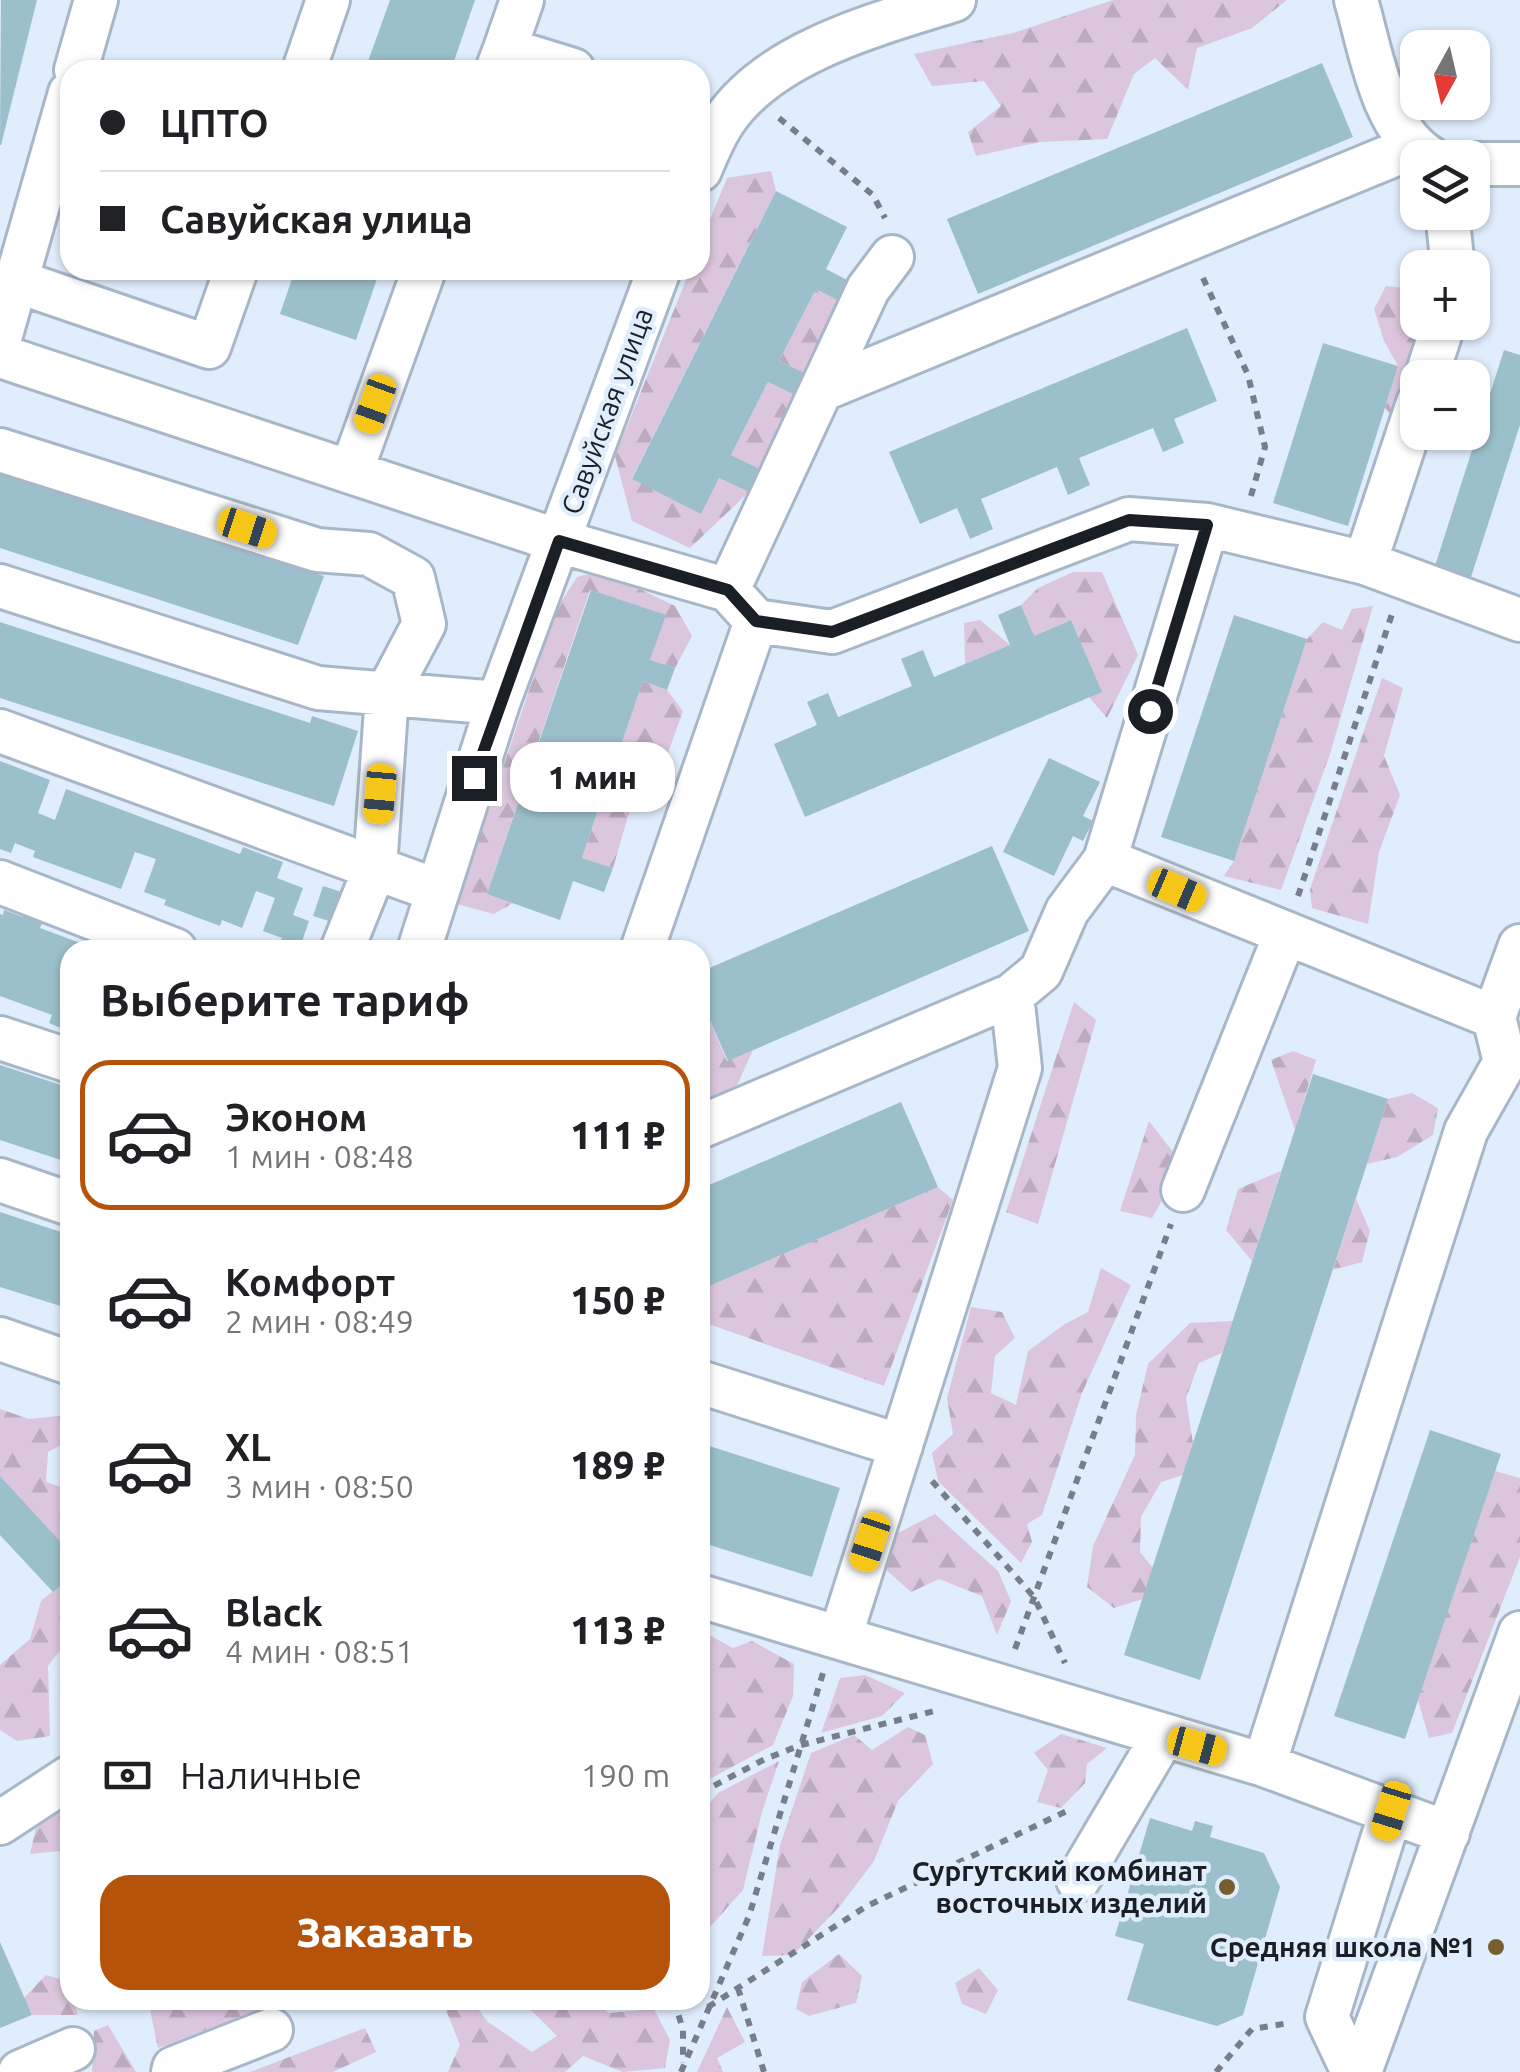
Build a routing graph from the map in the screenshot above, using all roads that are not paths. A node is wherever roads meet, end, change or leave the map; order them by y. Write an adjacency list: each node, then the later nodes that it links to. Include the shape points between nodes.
1 (96, 0): 7 (street)
2 (328, 0): 8 (street)
3 (522, 0): 6 (street)
4 (954, 0): 9 (street, via 848,35 784,66)
5 (1356, 0): 11 (street, via 1387,104)
6 (501, 59)
7 (79, 60)
8 (307, 60)
9 (725, 107): 12 (street)
10 (60, 128): 20 (street)
11 (1413, 140)
12 (710, 145)
13 (1400, 160): 23 (street)
14 (1490, 164): 15 (street)
15 (1520, 164)
16 (892, 257): 23 (street, via 868,288)
17 (233, 280): 20 (street, via 210,347)
18 (420, 280): 26 (street)
19 (655, 280): 28 (street, Савуйская улица)
20 (16, 281): 21 (street)
21 (0, 338)
22 (0, 356): 26 (street)
23 (820, 390): 31 (street)
24 (0, 450): 33 (street, via 317,550 369,554 413,578 424,624)
25 (1408, 450): 29 (street)
26 (351, 472): 28 (street)
27 (1224, 529): 29 (street); 31 (street, via 1129,520 832,632); 36 (street)
28 (559, 541): 31 (street); 34 (street, Савуйская улица)
29 (1384, 571): 32 (street)
30 (0, 586): 33 (street, via 318,688)
31 (742, 606): 44 (street)
32 (1520, 620)
33 (387, 694): 34 (street); 37 (street)
34 (498, 703): 39 (street, Савуйская улица)
35 (0, 731): 37 (street)
36 (1106, 860): 40 (street); 46 (street, via 1067,912 1042,971)
37 (374, 868): 39 (street); 42 (street)
38 (0, 882): 41 (street)
39 (438, 892): 43 (street, Савуйская улица)
40 (1285, 935): 47 (street); 53 (street)
41 (149, 940)
42 (346, 940)
43 (422, 940)
44 (645, 940)
45 (1520, 946): 47 (street)
46 (1012, 995): 51 (street); 58 (street, via 1020,1068)
47 (1494, 1016): 50 (street)
48 (0, 1038): 49 (street)
49 (60, 1058)
50 (1513, 1065): 64 (street, via 1466,1131)
51 (710, 1123)
52 (0, 1180): 54 (street)
53 (1183, 1190)
54 (60, 1201)
55 (2, 1344): 56 (street)
56 (60, 1361)
57 (710, 1385): 58 (street)
58 (901, 1446): 61 (street)
59 (710, 1599): 61 (street)
60 (1520, 1633): 62 (street)
61 (837, 1637): 63 (street)
62 (1504, 1726): 68 (street)
63 (1163, 1736): 64 (street); 69 (street)
64 (1264, 1764): 66 (street)
65 (60, 1783): 67 (street)
66 (1391, 1811): 68 (street); 74 (street, via 1327,2017)
67 (0, 1822)
68 (1448, 1834): 74 (street)
69 (1078, 1880)
70 (271, 2030): 73 (street)
71 (74, 2049): 72 (street)
72 (20, 2072)
73 (174, 2072)
74 (1356, 2072)

